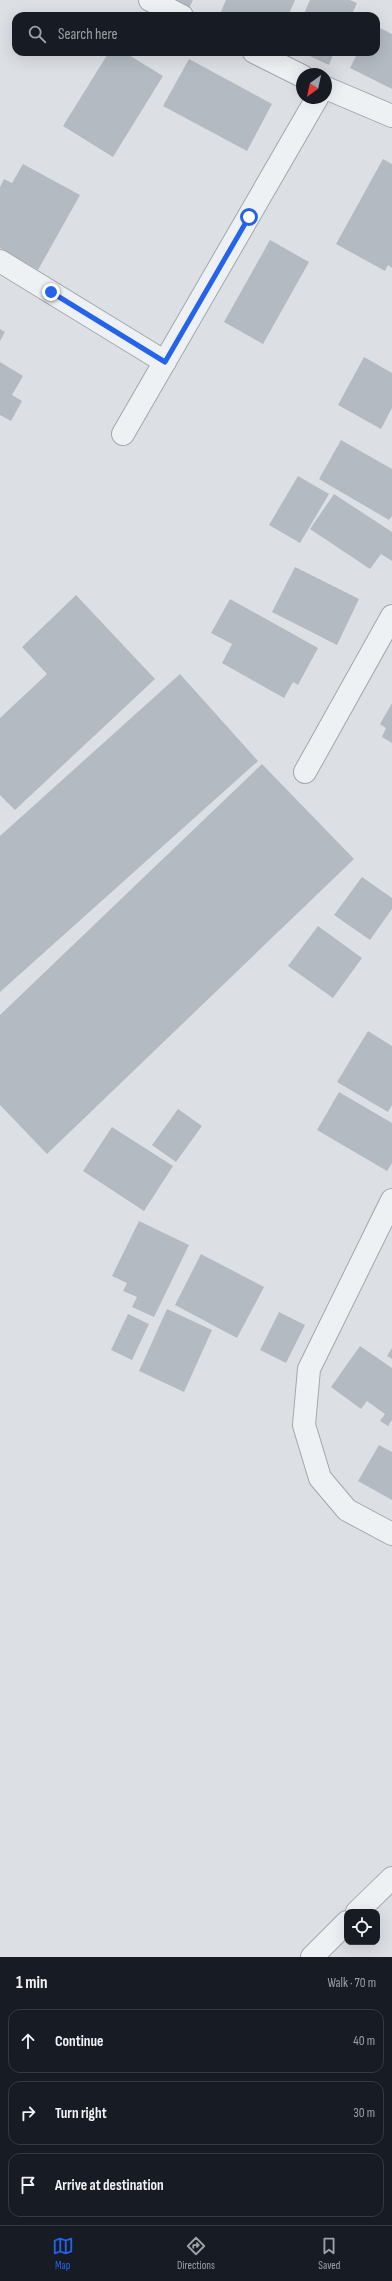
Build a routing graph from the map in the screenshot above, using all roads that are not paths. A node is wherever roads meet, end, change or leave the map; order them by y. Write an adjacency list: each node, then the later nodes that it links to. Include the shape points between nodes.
1 (150, 0): 2 (street)
2 (174, 12)
3 (262, 56): 4 (street)
4 (296, 73)
5 (332, 91): 7 (street)
6 (314, 104): 9 (street)
7 (392, 116)
8 (0, 261): 9 (street)
9 (165, 362): 10 (street)
10 (123, 434)
11 (392, 616): 12 (street)
12 (306, 772)
13 (392, 1200): 14 (street, via 309,1369 304,1425 320,1478 347,1510)
14 (392, 1534)
15 (392, 1878): 16 (street)
16 (361, 1909)
17 (344, 1925): 18 (street)
18 (312, 1957)

